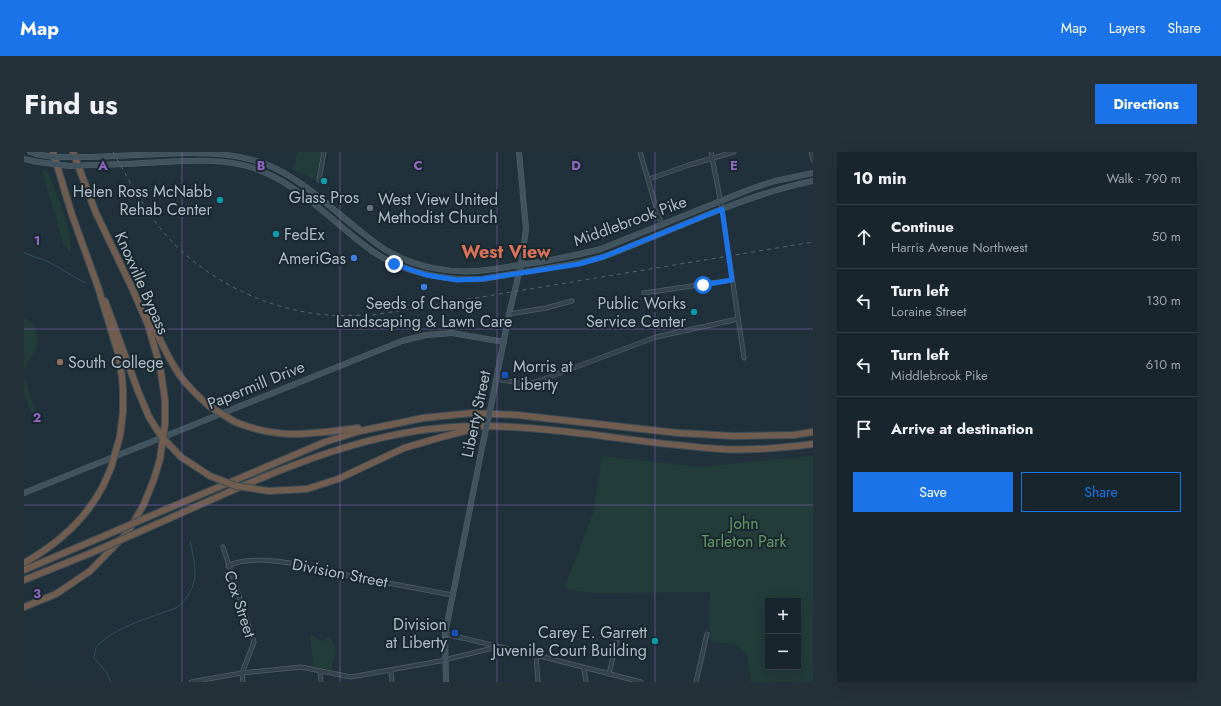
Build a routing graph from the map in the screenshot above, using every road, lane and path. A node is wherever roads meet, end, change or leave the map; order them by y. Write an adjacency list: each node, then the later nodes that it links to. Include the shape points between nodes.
1 (30, 152): 10 (main road, Middlebrook Pike, bridge, via 60,157)
2 (53, 152): 27 (highway)
3 (73, 152): 28 (highway, Knoxville Bypass, via 96,213)
4 (324, 152): 19 (street)
5 (519, 152): 24 (main road, Liberty Street, via 526,229)
6 (640, 152): 18 (street)
7 (711, 152): 12 (street)
8 (734, 152): 12 (street)
9 (811, 152): 14 (street)
10 (164, 153): 11 (main road, Middlebrook Pike); 16 (street)
11 (172, 153): 15 (street); 24 (main road, Middlebrook Pike, via 209,152 234,155 277,169 302,184 378,245 411,262 458,271)
12 (712, 158): 18 (street); 21 (street)
13 (24, 159): 16 (main road, Middlebrook Pike, bridge, via 64,166)
14 (813, 160)
15 (172, 161): 16 (main road, Middlebrook Pike); 25 (main road, Middlebrook Pike, via 233,163 254,168 280,179 374,252 412,271 435,277 470,280)
16 (164, 162)
17 (813, 173): 21 (main road, Middlebrook Pike, via 768,184)
18 (649, 179): 23 (street)
19 (319, 180)
20 (813, 181): 22 (main road, Middlebrook Pike, via 770,191)
21 (720, 201): 22 (street); 23 (main road, Middlebrook Pike)
22 (722, 209): 25 (main road, Middlebrook Pike, via 603,257 579,264); 26 (street)
23 (662, 224): 24 (main road, Middlebrook Pike, via 600,249)
24 (521, 265): 25 (main road, Liberty Street)
25 (518, 274): 31 (main road, Liberty Street)
26 (732, 280): 29 (street); 32 (street)
27 (98, 287): 37 (highway, bridge, via 140,396 161,436 181,457 210,476 236,486 269,491 307,489 338,479 404,448 469,430); 42 (highway, bridge, via 118,353 122,377 123,412 120,436 111,468 91,505 68,532 49,548)
28 (132, 288): 36 (highway, bridge, via 181,377 209,406 235,422 266,432 288,435); 47 (highway, Knoxville Bypass, bridge, via 154,343 165,400 165,424 154,479 144,504 128,532 90,571 56,594)
29 (644, 294)
30 (572, 301): 31 (street)
31 (509, 314): 33 (main road, Liberty Street)
32 (738, 320): 34 (street); 35 (street, via 656,337 536,382 524,384)
33 (504, 342): 35 (main road, Liberty Street); 40 (main road, Papermill Drive, via 452,333 426,335 402,341)
34 (744, 358)
35 (497, 379): 46 (main road, Liberty Street, bridge)
36 (395, 423): 38 (highway, via 472,413 517,415 678,433 734,436 794,435); 44 (highway, bridge, via 324,442)
37 (520, 428): 39 (highway, via 722,450 764,450); 45 (highway, bridge, via 479,426 401,433 324,453)
38 (813, 432)
39 (813, 444)
40 (24, 493)
41 (223, 547): 43 (street, Cox Street)
42 (24, 563)
43 (228, 566): 46 (street, Division Street, via 236,562 284,562); 57 (street, Cox Street, via 254,642)
44 (24, 570)
45 (24, 580)
46 (452, 595): 48 (main road, Liberty Street)
47 (24, 607)
48 (445, 634): 51 (street); 53 (main road, Liberty Street)
49 (708, 634): 60 (street)
50 (618, 636): 58 (street)
51 (493, 647): 52 (street); 53 (street)
52 (536, 655): 54 (street); 66 (street)
53 (445, 660): 56 (street); 65 (main road, Liberty Street)
54 (584, 668): 58 (street); 67 (street)
55 (320, 671): 56 (street, via 351,677); 57 (street, via 301,667); 63 (street)
56 (391, 671): 64 (street)
57 (242, 672): 61 (street); 62 (street, Cox Street)
58 (609, 674): 59 (street)
59 (621, 677): 68 (street); 69 (street)
60 (697, 681): 70 (street)
61 (191, 682)
62 (243, 682)
63 (321, 682)
64 (392, 682)
65 (446, 682)
66 (538, 682)
67 (586, 682)
68 (622, 682)
69 (641, 682)
70 (703, 682)

